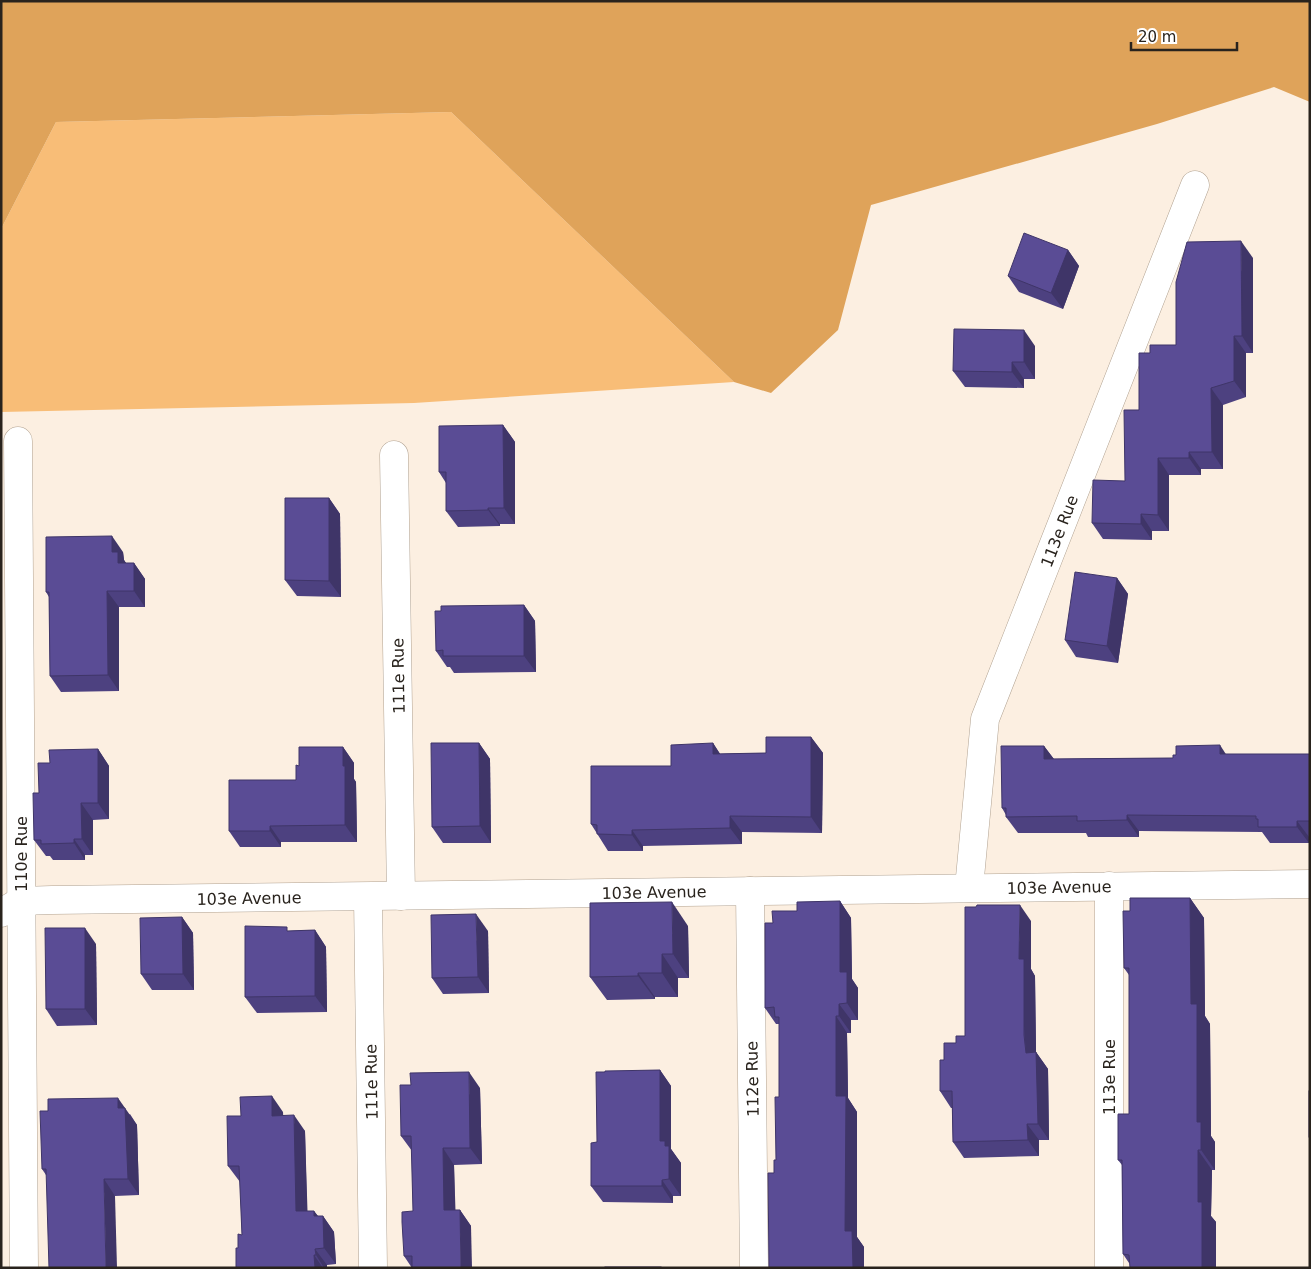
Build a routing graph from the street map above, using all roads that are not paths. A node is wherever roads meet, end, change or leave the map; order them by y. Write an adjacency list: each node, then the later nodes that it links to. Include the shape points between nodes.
1 (1195, 186): 6 (street, 113e Rue, via 985,719)
2 (18, 441): 10 (street, 110e Rue)
3 (394, 455): 8 (street, 111e Rue)
4 (1310, 884): 5 (street, 103e Avenue)
5 (1109, 886): 6 (street, 103e Avenue); 14 (street, 113e Rue)
6 (969, 888): 7 (street, 103e Avenue)
7 (750, 891): 8 (street, 103e Avenue); 13 (street, 112e Rue)
8 (401, 896): 9 (street, 103e Avenue)
9 (368, 897): 10 (street, 103e Avenue, via 52,900); 12 (street, 111e Rue)
10 (11, 907): 11 (street, 110e Rue)
11 (24, 1268)
12 (373, 1268)
13 (754, 1268)
14 (1109, 1268)

